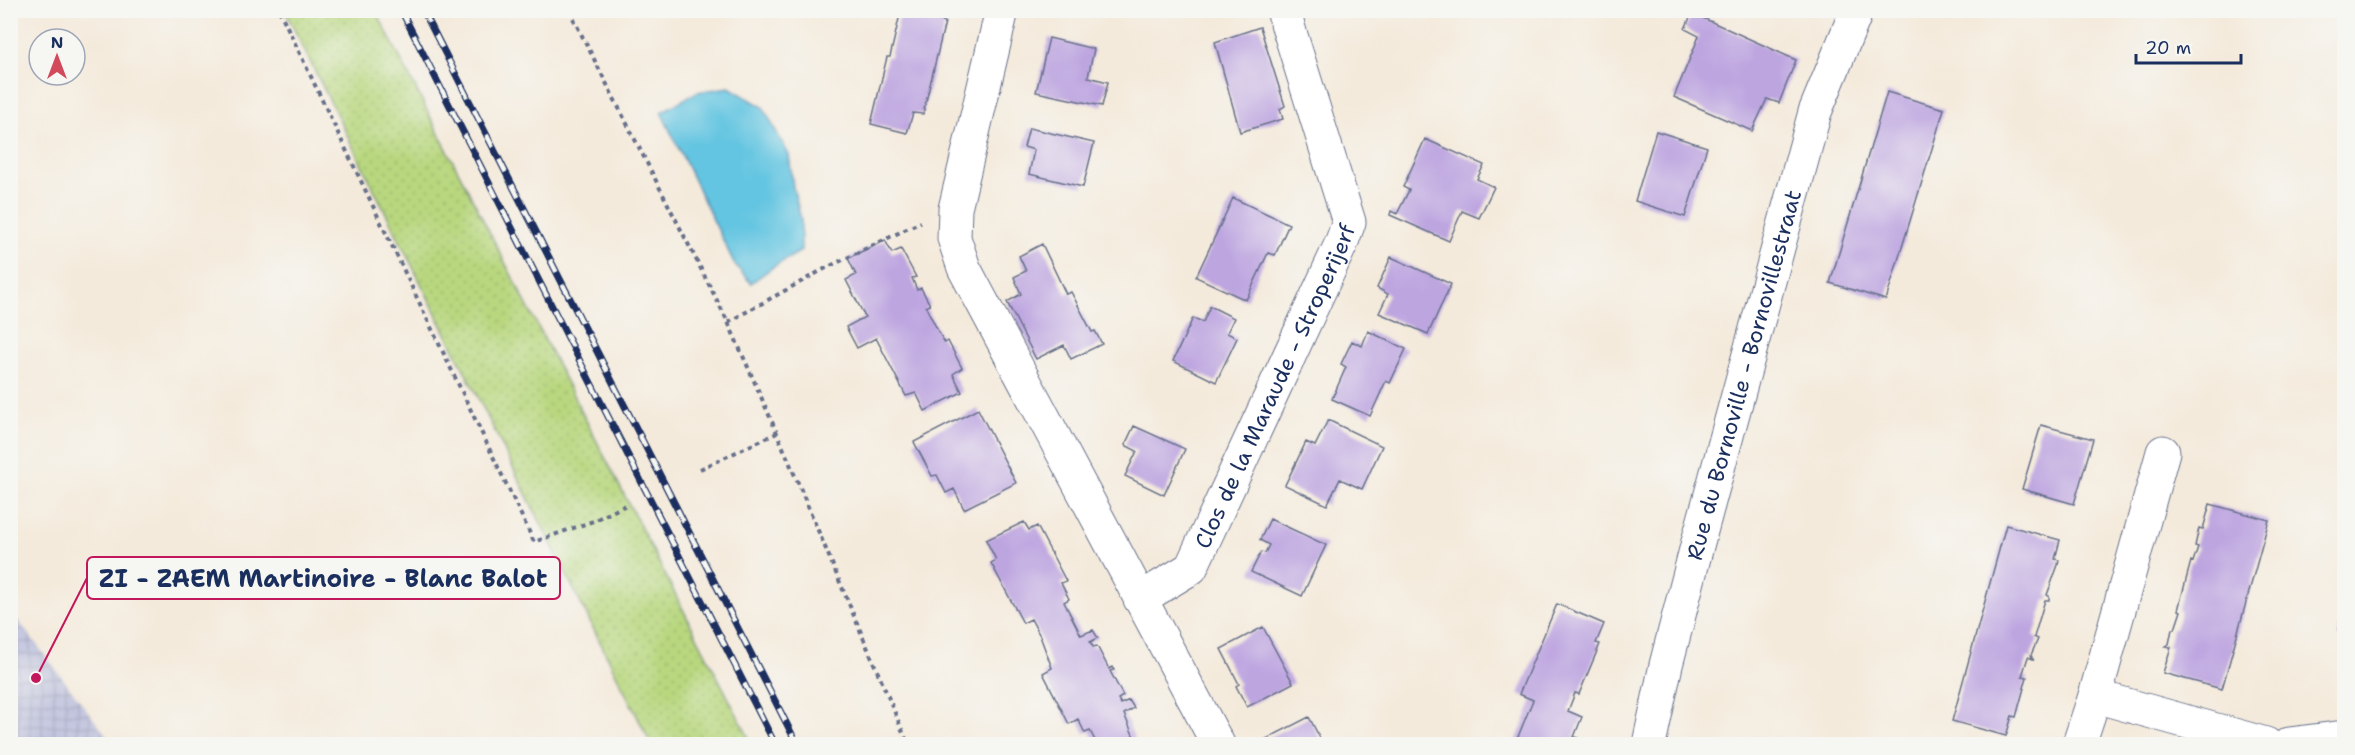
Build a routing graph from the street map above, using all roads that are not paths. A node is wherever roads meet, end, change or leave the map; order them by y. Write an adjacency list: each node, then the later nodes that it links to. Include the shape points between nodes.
1 (1002, 10): 5 (street, via 955,209 954,238 964,268)
2 (1284, 10): 5 (street, Clos de la Maraude - Stroperijerf, via 1349,222 1191,568)
3 (1857, 10): 9 (street, Rue du Bornoville - Bornovillestraat, via 1815,112 1689,575)
4 (2163, 452): 6 (street)
5 (1140, 599): 8 (street)
6 (2095, 696): 10 (street); 11 (street)
7 (2344, 737): 12 (street)
8 (1218, 744)
9 (1649, 744)
10 (2079, 744)
11 (2266, 744)
12 (2289, 744)

